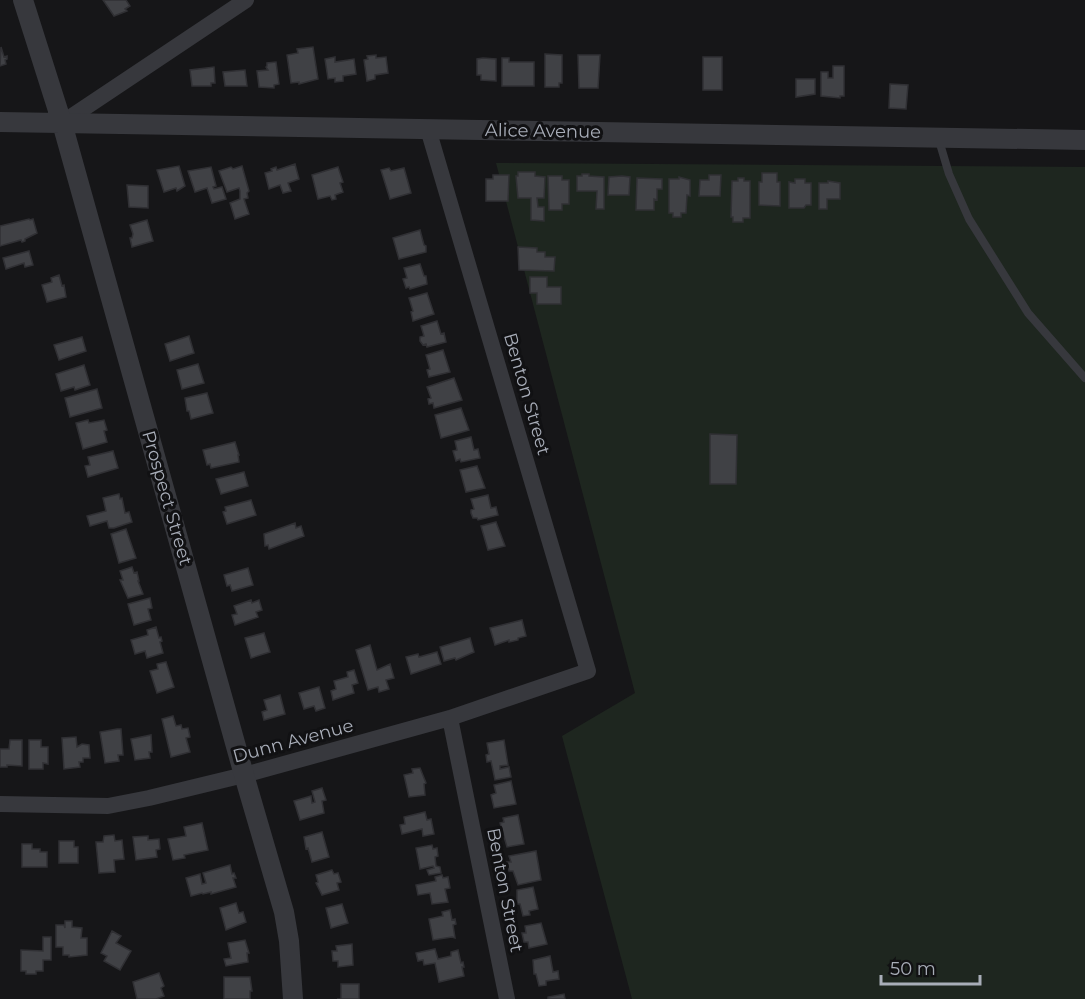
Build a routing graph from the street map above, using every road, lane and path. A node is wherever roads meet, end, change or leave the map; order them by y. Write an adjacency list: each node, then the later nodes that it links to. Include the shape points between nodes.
1 (23, 0): 4 (street, Prospect Street)
2 (246, 0): 4 (street)
3 (0, 122): 4 (street, Alice Avenue)
4 (62, 123): 5 (street, Alice Avenue); 11 (street, Prospect Street)
5 (428, 129): 6 (street, Alice Avenue); 9 (street, Benton Street)
6 (938, 137): 7 (street, Alice Avenue); 8 (lane, via 969,219 1028,312)
7 (1085, 140)
8 (1085, 378)
9 (588, 671): 10 (street, Dunn Avenue)
10 (450, 718): 11 (street, Dunn Avenue); 14 (street, Benton Street)
11 (244, 775): 12 (street, Dunn Avenue, via 108,806); 13 (street, Prospect Street, via 284,912)
12 (0, 804)
13 (293, 999)
14 (507, 999)

